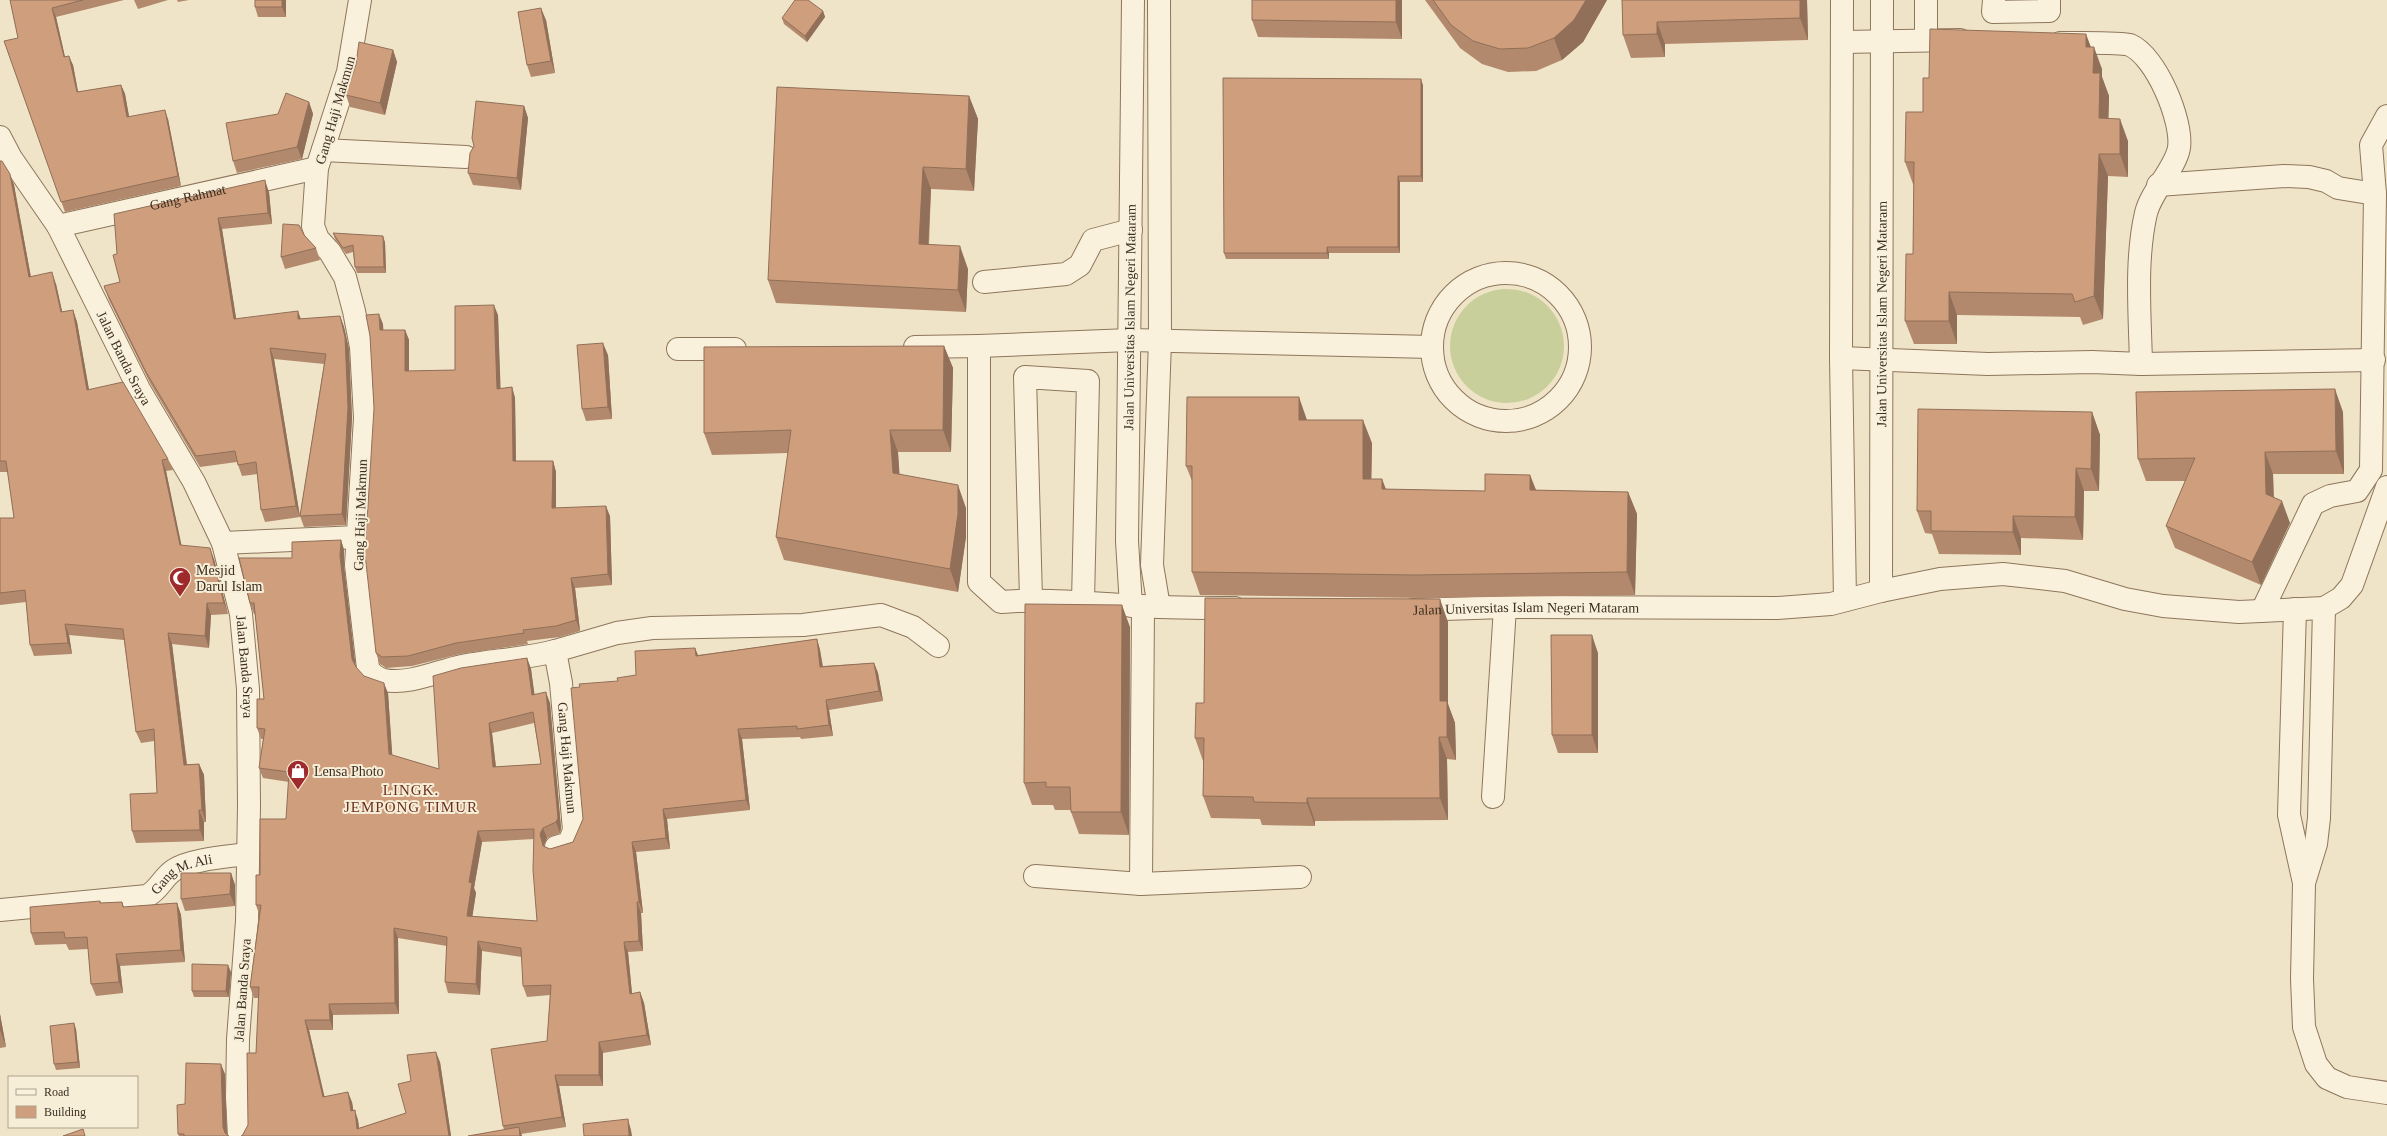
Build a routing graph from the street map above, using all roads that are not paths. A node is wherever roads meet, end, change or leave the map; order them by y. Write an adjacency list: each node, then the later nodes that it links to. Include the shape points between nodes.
1 (360, 0): 17 (street, Gang Haji Makmun, via 348,72)
2 (1133, 0): 22 (street, Jalan Universitas Islam Negeri Mataram)
3 (1159, 0): 25 (street, Jalan Universitas Islam Negeri Mataram)
4 (1842, 0): 12 (street)
5 (1882, 0): 11 (street, Jalan Universitas Islam Negeri Mataram)
6 (1926, 0): 9 (street)
7 (1994, 0): 8 (street, via 1993,12 2049,11)
8 (2049, 0)
9 (1926, 39): 10 (street); 11 (street)
10 (1981, 40)
11 (1881, 41): 12 (street); 32 (street, Jalan Universitas Islam Negeri Mataram)
12 (1842, 42): 31 (street)
13 (2043, 42): 19 (street, via 2129,45 2144,54 2159,77 2175,115 2178,148)
14 (2387, 116): 20 (street, via 2371,145)
15 (0, 137): 18 (street, Jalan Banda Sraya)
16 (466, 157): 17 (street, Gang Rahmat)
17 (320, 159): 21 (street, Gang Rahmat); 36 (street, Gang Haji Makmun, via 314,230 345,277 361,346 365,418)
18 (6, 160): 21 (street, Jalan Banda Sraya)
19 (2158, 185): 20 (street, via 2290,177 2326,181 2338,188); 34 (street, via 2146,212 2142,240 2139,302)
20 (2375, 194): 33 (street)
21 (58, 226): 37 (street, Jalan Banda Sraya, via 139,389 194,482)
22 (1131, 230): 23 (street, via 1093,240 1080,265 1066,274); 24 (street, Jalan Universitas Islam Negeri Mataram)
23 (984, 282)
24 (1130, 340): 25 (street); 26 (street); 42 (street, Jalan Universitas Islam Negeri Mataram, via 1127,541)
25 (1160, 341): 28 (street); 42 (street, Jalan Universitas Islam Negeri Mataram, via 1152,565)
26 (978, 346): 27 (street); 39 (street, via 979,582 1001,602)
27 (892, 347)
28 (1432, 347): 28 (street, via 1436,373 1449,395 1468,412 1493,421 1519,421 1548,408 1563,395 1575,373 1580,348 1576,322 1563,300 1544,283 1523,274 1501,272 1479,277 1459,288 1444,305 1435,325)
29 (757, 348): 30 (street)
30 (678, 349)
31 (1841, 358): 32 (street); 40 (street)
32 (1881, 358): 34 (street, via 1988,364); 38 (street, Jalan Universitas Islam Negeri Mataram)
33 (2374, 360): 34 (street); 48 (street, via 2371,470 2357,491 2330,496 2313,504)
34 (2142, 364)
35 (2387, 487): 45 (street, via 2352,585 2341,598)
36 (358, 537): 37 (street); 50 (street, Gang Haji Makmun, via 356,565 367,663 370,673 376,677 401,680 463,666 527,658)
37 (223, 543): 53 (street, Jalan Banda Sraya, via 241,614 246,654)
38 (1881, 591): 40 (street, Jalan Universitas Islam Negeri Mataram); 48 (street, via 1971,575 2010,575 2065,581 2125,599 2163,606 2201,610)
39 (1031, 599): 41 (street); 41 (street, via 1025,376 1088,381)
40 (1845, 600): 43 (street, Jalan Universitas Islam Negeri Mataram, via 1831,604 1777,608)
41 (1083, 601): 42 (street)
42 (1144, 606): 44 (street); 57 (street)
43 (1505, 607): 47 (street, Jalan Universitas Islam Negeri Mataram); 51 (street)
44 (1252, 608)
45 (2324, 608): 46 (street); 56 (street, via 2319,818 2316,844)
46 (2295, 609): 48 (street); 56 (street, via 2289,815)
47 (1392, 610)
48 (2262, 611)
49 (938, 646): 50 (street, via 913,627 881,615 803,625 652,628 617,633)
50 (555, 651): 52 (street, Gang Haji Makmun, via 561,683 574,830 569,843)
51 (1493, 797)
52 (556, 847)
53 (247, 854): 58 (street, Gang M. Ali, via 185,865 173,871 147,896); 60 (street, Jalan Banda Sraya, via 247,921 238,1039)
54 (1035, 876): 57 (street)
55 (1300, 877): 57 (street)
56 (2304, 883): 59 (street, via 2304,1026 2316,1064 2327,1078 2346,1087)
57 (1141, 884)
58 (0, 910)
59 (2387, 1093)
60 (239, 1136)

